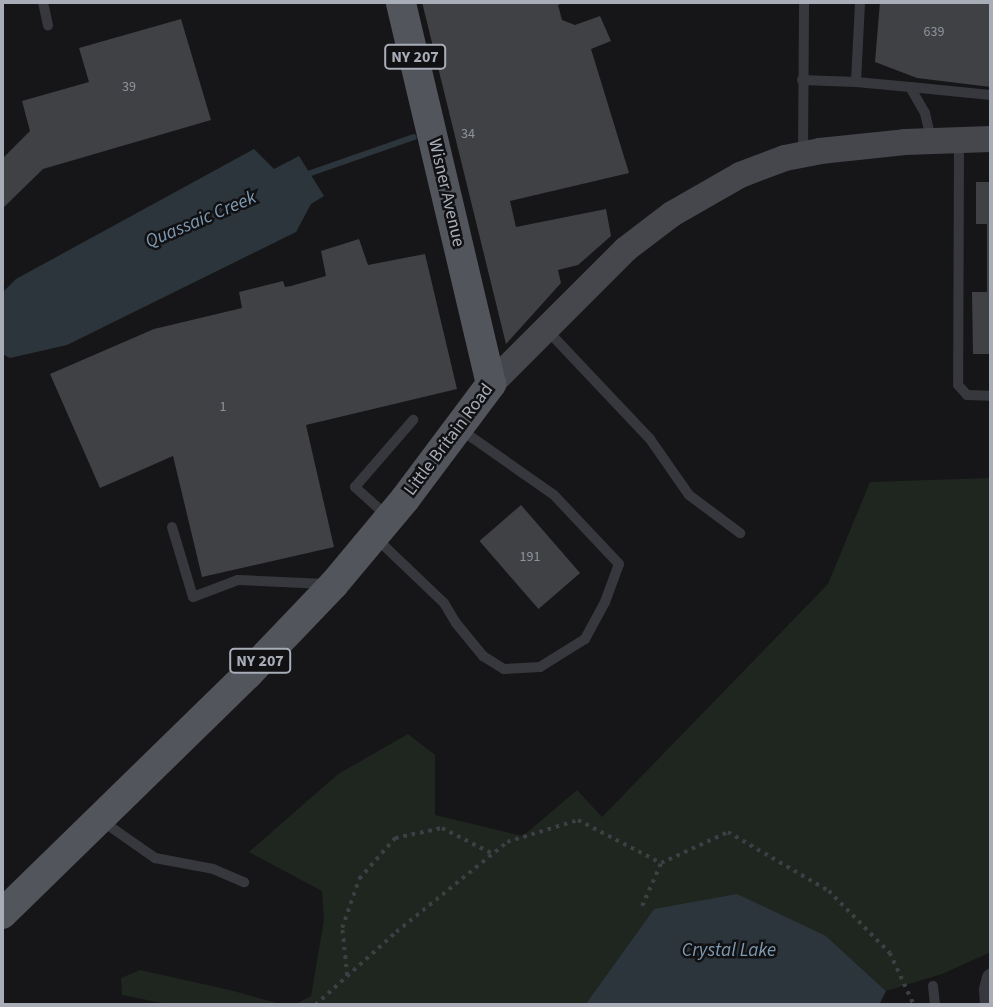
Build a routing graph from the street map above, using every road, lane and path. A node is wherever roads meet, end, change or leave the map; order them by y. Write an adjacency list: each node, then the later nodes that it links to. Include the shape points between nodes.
1 (43, 2): 5 (lane)
2 (401, 2): 15 (main road, Wisner Avenue / NY 207)
3 (804, 2): 6 (lane)
4 (860, 2): 7 (lane)
5 (48, 25)
6 (802, 80): 7 (lane); 13 (lane)
7 (856, 82): 8 (lane)
8 (910, 87): 9 (lane); 11 (lane, via 925,113)
9 (991, 95)
10 (991, 139): 12 (street, Little Britain Road)
11 (931, 141): 12 (street, Little Britain Road); 13 (street, Little Britain Road)
12 (959, 141): 16 (lane, via 958,385 967,395)
13 (803, 155): 14 (street, Little Britain Road, via 740,175 672,214 626,249)
14 (546, 329): 15 (street, Little Britain Road); 21 (lane, via 650,439 688,495)
15 (491, 384): 18 (main road, Little Britain Road / NY 207)
16 (991, 396)
17 (413, 420): 20 (lane, via 355,487)
18 (458, 428): 20 (main road, Little Britain Road / NY 207); 20 (lane, via 554,495 619,564 585,639 540,667 504,669 483,656)
19 (172, 527): 22 (lane, via 193,597 238,580)
20 (382, 527): 22 (main road, Little Britain Road / NY 207)
21 (740, 533)
22 (334, 584): 23 (main road, Little Britain Road / NY 207)
23 (99, 819): 26 (lane, via 155,858 213,869); 28 (main road, Little Britain Road / NY 207)
24 (493, 854): 25 (path, via 507,842 578,820); 29 (path); 29 (path, via 442,828 395,838 359,879 342,928)
25 (661, 863): 27 (path); 32 (path, via 728,832 829,891 890,953)
26 (244, 882)
27 (642, 906)
28 (2, 914)
29 (347, 976): 33 (path)
30 (991, 977): 36 (street)
31 (933, 986): 35 (lane)
32 (908, 1003): 34 (path)
33 (315, 1005)
34 (914, 1005)
35 (935, 1005)
36 (989, 1005)

